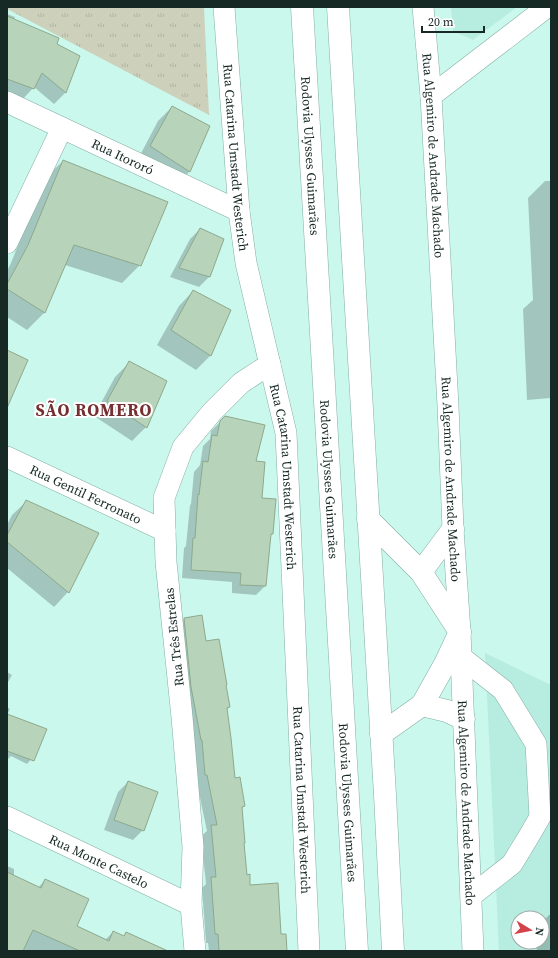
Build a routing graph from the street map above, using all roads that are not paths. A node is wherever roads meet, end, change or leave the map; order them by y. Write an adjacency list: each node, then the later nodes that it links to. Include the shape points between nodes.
1 (224, 7): 9 (street, Rua Catarina Umstadt Westerich)
2 (302, 7): 27 (highway, Rodovia Ulysses Guimarães)
3 (338, 7): 13 (highway)
4 (423, 7): 6 (street, Rua Algemiro de Andrade Machado)
5 (547, 7): 6 (street)
6 (431, 96): 14 (street, Rua Algemiro de Andrade Machado)
7 (7, 102): 8 (street, Rua Itororó)
8 (62, 128): 9 (street, Rua Itororó); 10 (street)
9 (238, 211): 11 (street, Rua Catarina Umstadt Westerich, via 246,263)
10 (7, 243)
11 (270, 364): 15 (street, Rua Três Estrelas, via 241,383 212,412 183,447 164,498); 26 (street, Rua Catarina Umstadt Westerich, via 286,433)
12 (7, 457): 15 (street, Rua Gentil Ferronato)
13 (368, 519): 16 (highway); 21 (highway)
14 (453, 529): 16 (highway); 17 (street, Rua Algemiro de Andrade Machado)
15 (165, 531): 24 (street, Rua Três Estrelas, via 193,847)
16 (422, 572): 17 (highway)
17 (460, 632): 18 (street, Rua Algemiro de Andrade Machado); 19 (highway)
18 (461, 657): 20 (street, Rua Algemiro de Andrade Machado); 23 (street, via 503,690 536,744 540,817 512,864)
19 (422, 705): 20 (highway, via 447,711); 21 (highway)
20 (464, 719): 23 (street, Rua Algemiro de Andrade Machado)
21 (381, 734): 28 (highway)
22 (7, 817): 24 (street, Rua Monte Castelo)
23 (472, 896): 29 (street, Rua Algemiro de Andrade Machado)
24 (191, 905): 25 (street, Rua Três Estrelas)
25 (195, 951)
26 (309, 951)
27 (357, 951)
28 (393, 951)
29 (473, 951)

